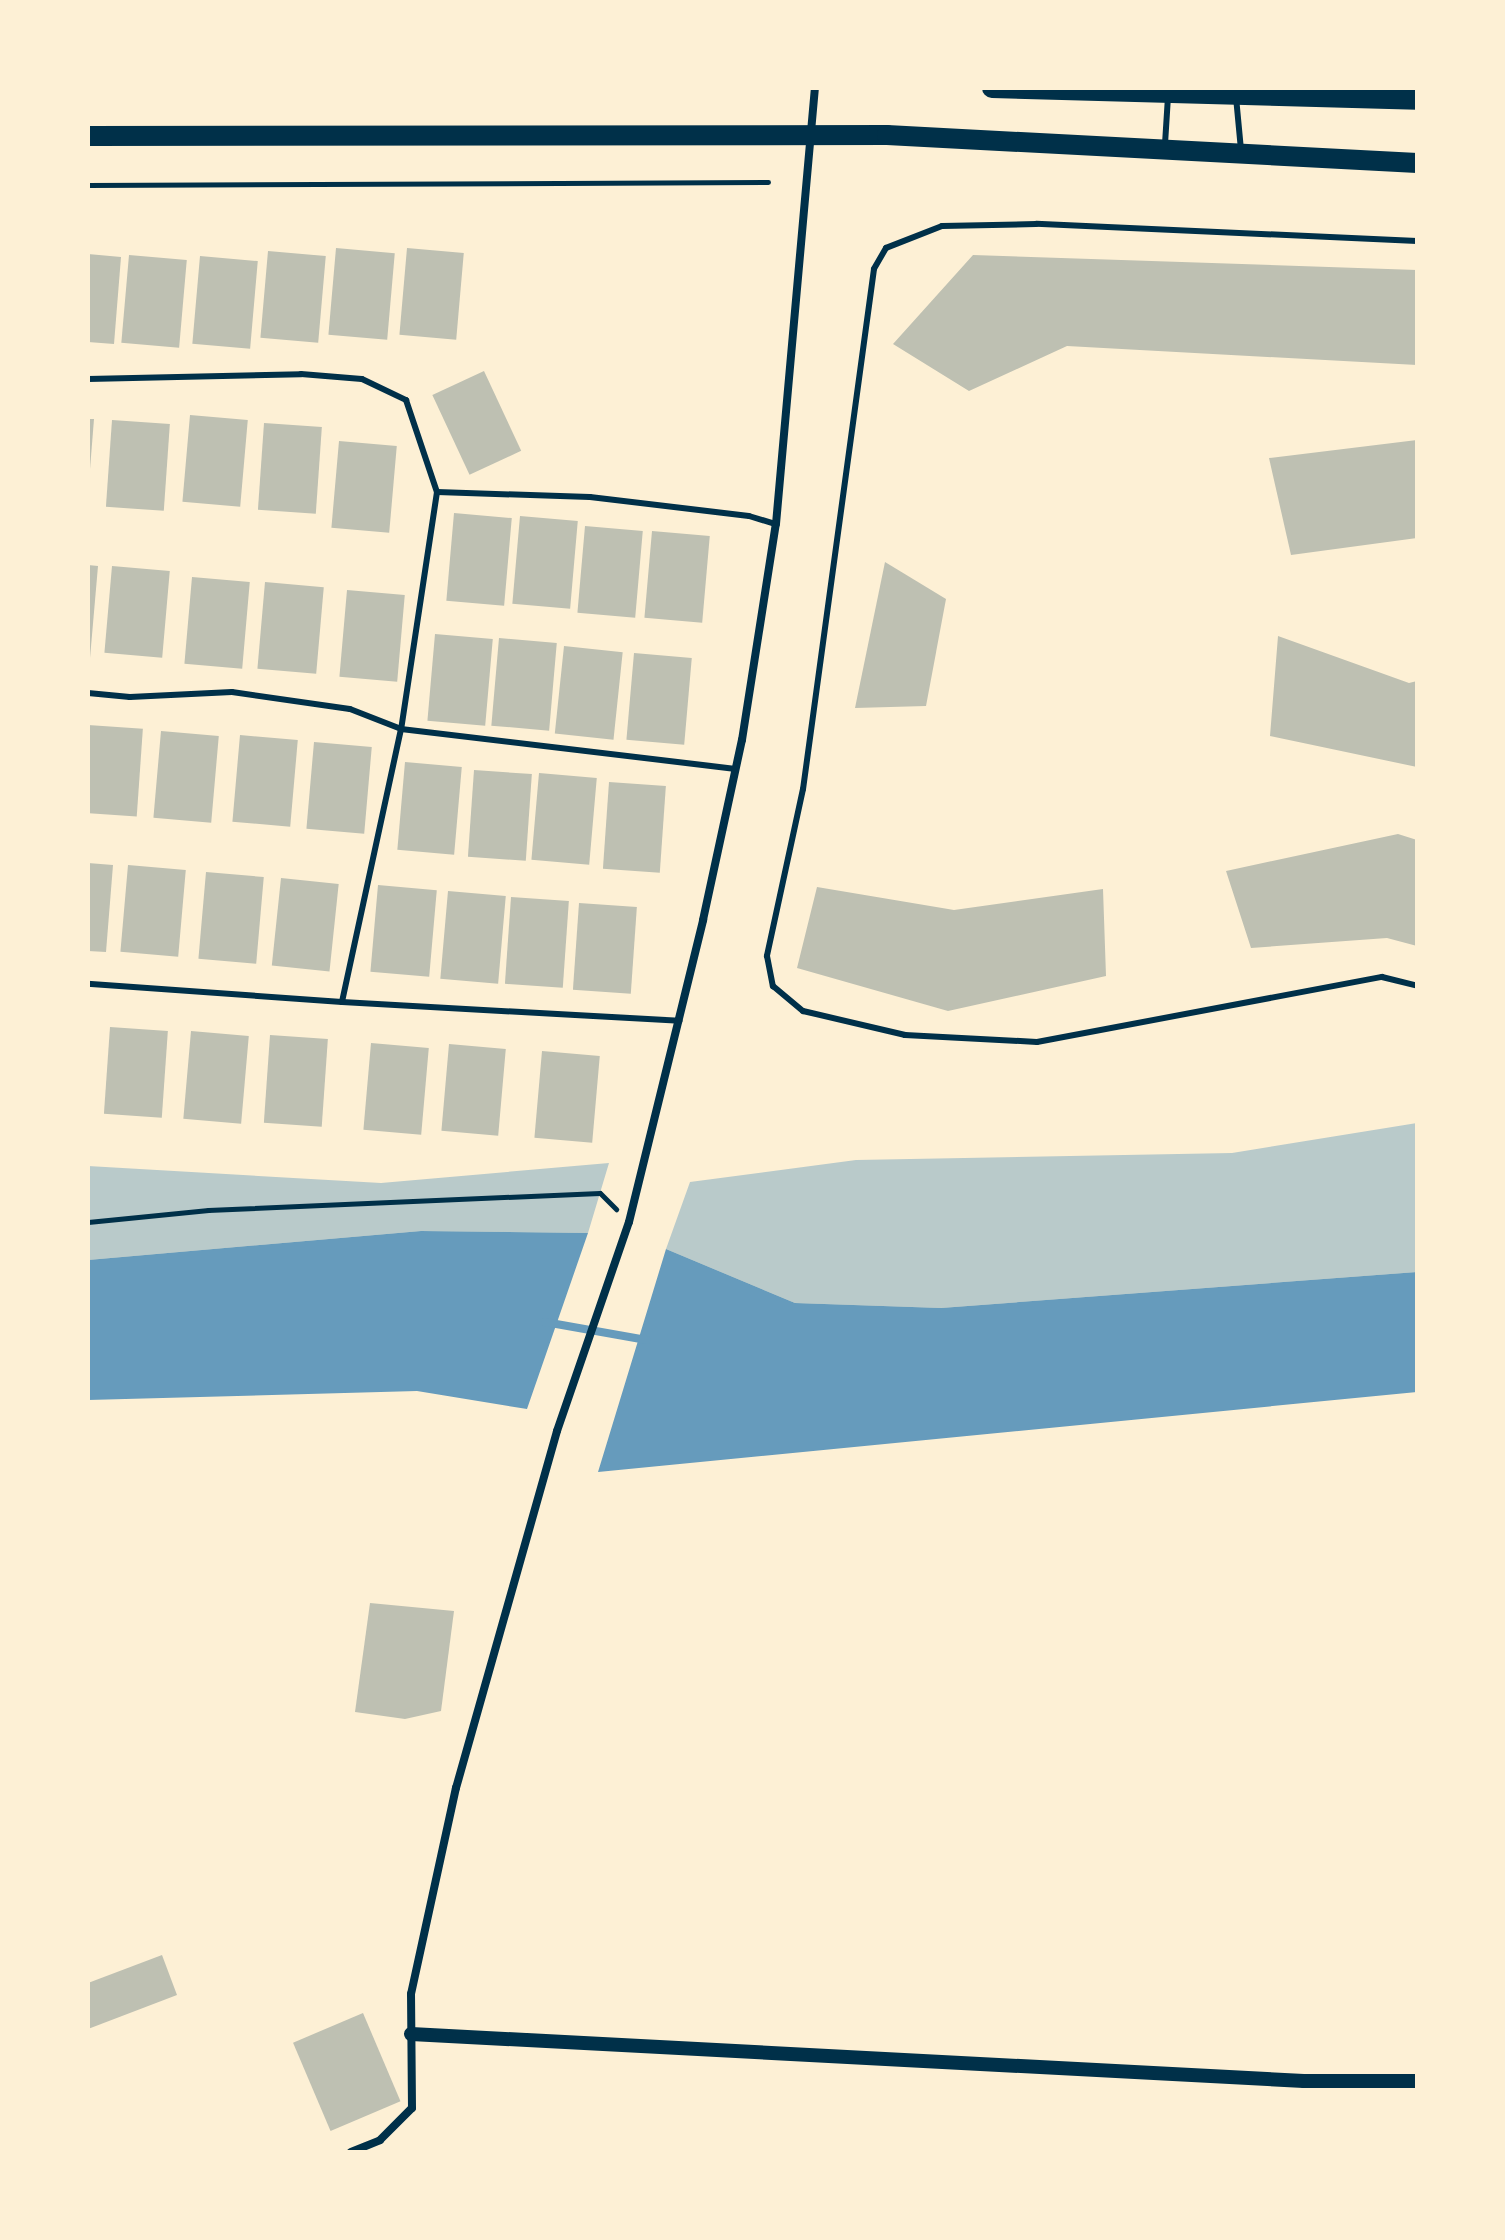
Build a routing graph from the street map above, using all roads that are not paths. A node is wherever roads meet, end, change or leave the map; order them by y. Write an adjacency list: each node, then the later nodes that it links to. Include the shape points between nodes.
1 (815, 88): 6 (street)
2 (992, 88): 3 (main road)
3 (1168, 90): 4 (main road); 8 (lane)
4 (1235, 91): 5 (main road); 9 (lane)
5 (1417, 100)
6 (812, 135): 7 (main road); 8 (main road); 14 (street)
7 (88, 136)
8 (1165, 149): 9 (main road)
9 (1241, 153): 10 (main road)
10 (1417, 163)
11 (1417, 241): 19 (lane, via 1004,225 942,226 886,248 874,269 803,789 767,956 773,986 803,1011 905,1035 1037,1042 1382,977)
12 (88, 379): 13 (lane, via 301,374 362,379 406,400)
13 (437, 492): 14 (lane, via 590,497 749,516); 16 (lane)
14 (776, 524): 17 (street)
15 (88, 693): 16 (lane, via 130,697 232,692 350,709)
16 (401, 729): 17 (lane); 20 (lane)
17 (736, 769): 21 (street)
18 (88, 984): 20 (lane)
19 (1417, 986)
20 (342, 1002): 21 (lane)
21 (679, 1021): 22 (street, via 629,1222 557,1431 456,1788 411,1994)
22 (411, 2034): 23 (street, via 1304,2081); 24 (street, via 412,2108 380,2140)
23 (1417, 2081)
24 (351, 2152)

